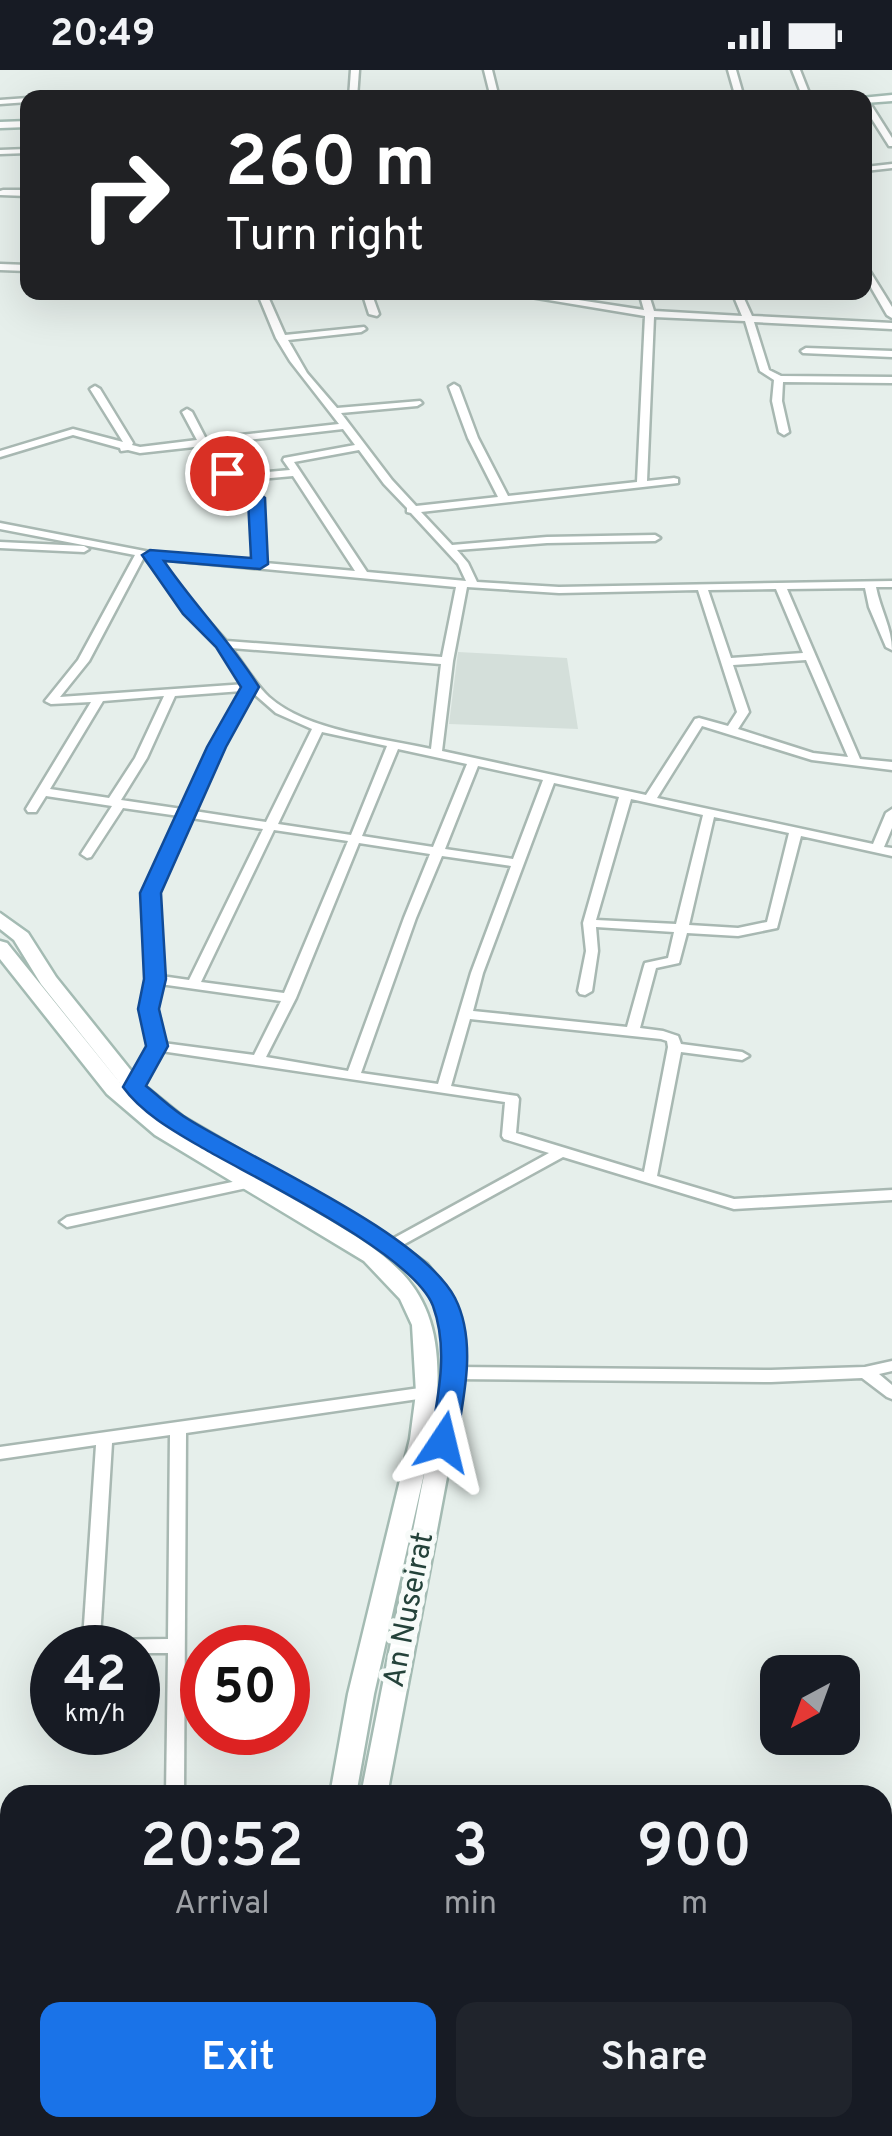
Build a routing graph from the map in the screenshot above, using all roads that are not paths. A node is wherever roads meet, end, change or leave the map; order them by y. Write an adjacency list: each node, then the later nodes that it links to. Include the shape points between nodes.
1 (872, 112): 2 (street)
2 (892, 144)
3 (3, 192): 4 (street)
4 (20, 193)
5 (872, 282): 7 (street)
6 (892, 283): 7 (street)
7 (874, 285): 15 (street)
8 (264, 300): 19 (street)
9 (369, 300): 13 (street)
10 (558, 300): 14 (street)
11 (646, 300): 14 (street)
12 (739, 300): 16 (street)
13 (374, 314)
14 (650, 314): 16 (street); 38 (street)
15 (892, 315)
16 (748, 320): 17 (street); 22 (street, via 765,371)
17 (892, 326)
18 (361, 329): 19 (street)
19 (281, 338): 28 (street)
20 (806, 351): 21 (street)
21 (892, 354)
22 (779, 379): 23 (street); 30 (street)
23 (892, 380)
24 (454, 388): 39 (street)
25 (95, 389): 33 (street, via 128,443)
26 (417, 404): 28 (street)
27 (188, 412): 31 (street)
28 (335, 412): 29 (street)
29 (345, 426): 31 (street); 32 (street)
30 (784, 432)
31 (210, 443): 33 (street); 36 (street)
32 (362, 447): 35 (street, via 288,460); 40 (street)
33 (124, 449): 34 (street, via 72,432)
34 (0, 454)
35 (294, 473): 36 (street); 48 (street)
36 (231, 478): 47 (street, via 256,498)
37 (674, 481): 38 (street)
38 (642, 484): 39 (street)
39 (503, 497): 40 (street)
40 (410, 510): 45 (street)
41 (0, 526): 44 (street)
42 (655, 538): 45 (street)
43 (0, 545): 44 (street)
44 (110, 548): 46 (street)
45 (449, 548): 49 (street, via 463,563)
46 (146, 554): 47 (street); 54 (street); 61 (street, via 83,661 51,701)
47 (260, 564): 48 (street)
48 (362, 573): 49 (street)
49 (468, 584): 53 (street); 57 (street)
50 (870, 584): 51 (street); 52 (street); 55 (street)
51 (892, 584)
52 (780, 586): 53 (street); 56 (street)
53 (702, 587): 58 (street)
54 (223, 644): 57 (street); 59 (street)
55 (892, 647)
56 (809, 656): 58 (street); 66 (street)
57 (447, 662): 65 (street)
58 (728, 662): 63 (street, via 743,712)
59 (250, 687): 60 (street); 62 (street, via 280,714); 75 (street)
60 (171, 693): 61 (street); 73 (street)
61 (100, 696): 70 (street)
62 (318, 728): 64 (street); 78 (street)
63 (732, 729): 66 (street, via 812,756); 72 (street, via 699,721)
64 (394, 744): 65 (street); 80 (street)
65 (436, 754): 67 (street)
66 (855, 760): 68 (street)
67 (474, 762): 69 (street); 81 (street)
68 (892, 766)
69 (550, 777): 71 (street); 85 (street)
70 (43, 792): 73 (street); 74 (street)
71 (626, 794): 72 (street); 87 (street)
72 (650, 799): 77 (street)
73 (117, 802): 75 (street); 84 (street)
74 (32, 809)
75 (189, 812): 78 (street); 90 (street, via 151,893)
76 (892, 813): 82 (street)
77 (709, 816): 79 (street); 88 (street)
78 (270, 824): 80 (street); 91 (street)
79 (795, 834): 82 (street); 88 (street, via 773,925 738,932)
80 (353, 836): 81 (street); 93 (street)
81 (437, 850): 85 (street); 100 (street)
82 (877, 850): 83 (street)
83 (892, 852)
84 (87, 854)
85 (516, 863): 94 (street)
86 (0, 919): 101 (main road, An Nuseirat, via 21,937)
87 (590, 923): 88 (street); 92 (street)
88 (680, 930): 95 (street, via 674,960 650,966)
89 (0, 946): 105 (main road, An Nuseirat, via 114,1090 162,1130)
90 (155, 979): 91 (street); 96 (street, via 148,1009)
91 (194, 983): 93 (street)
92 (585, 991)
93 (289, 998): 99 (street)
94 (465, 1014): 95 (street); 102 (street)
95 (632, 1032): 97 (street, via 663,1035)
96 (157, 1046): 99 (street); 101 (street)
97 (675, 1046): 98 (street); 104 (street)
98 (742, 1056)
99 (258, 1060): 100 (street)
100 (353, 1076): 102 (street)
101 (134, 1087): 108 (main road, An Nuseirat, via 176,1122)
102 (443, 1090): 103 (street, via 512,1099 509,1136)
103 (562, 1152): 104 (street); 108 (street)
104 (650, 1178): 106 (street, via 734,1204)
105 (252, 1184): 107 (street); 113 (main road, An Nuseirat, via 372,1256 409,1295 423,1325)
106 (892, 1195)
107 (67, 1222)
108 (390, 1247): 111 (main road, An Nuseirat, via 444,1301 454,1342)
109 (892, 1366): 110 (street)
110 (865, 1372): 111 (street); 112 (street)
111 (452, 1373): 120 (main road, An Nuseirat)
112 (892, 1393)
113 (427, 1394): 114 (street); 119 (main road, An Nuseirat)
114 (178, 1430): 115 (street); 117 (street)
115 (104, 1440): 116 (street); 117 (street, via 91,1640 98,1647)
116 (0, 1454)
117 (174, 1646): 118 (street)
118 (175, 1785)
119 (344, 1785)
120 (376, 1785)

